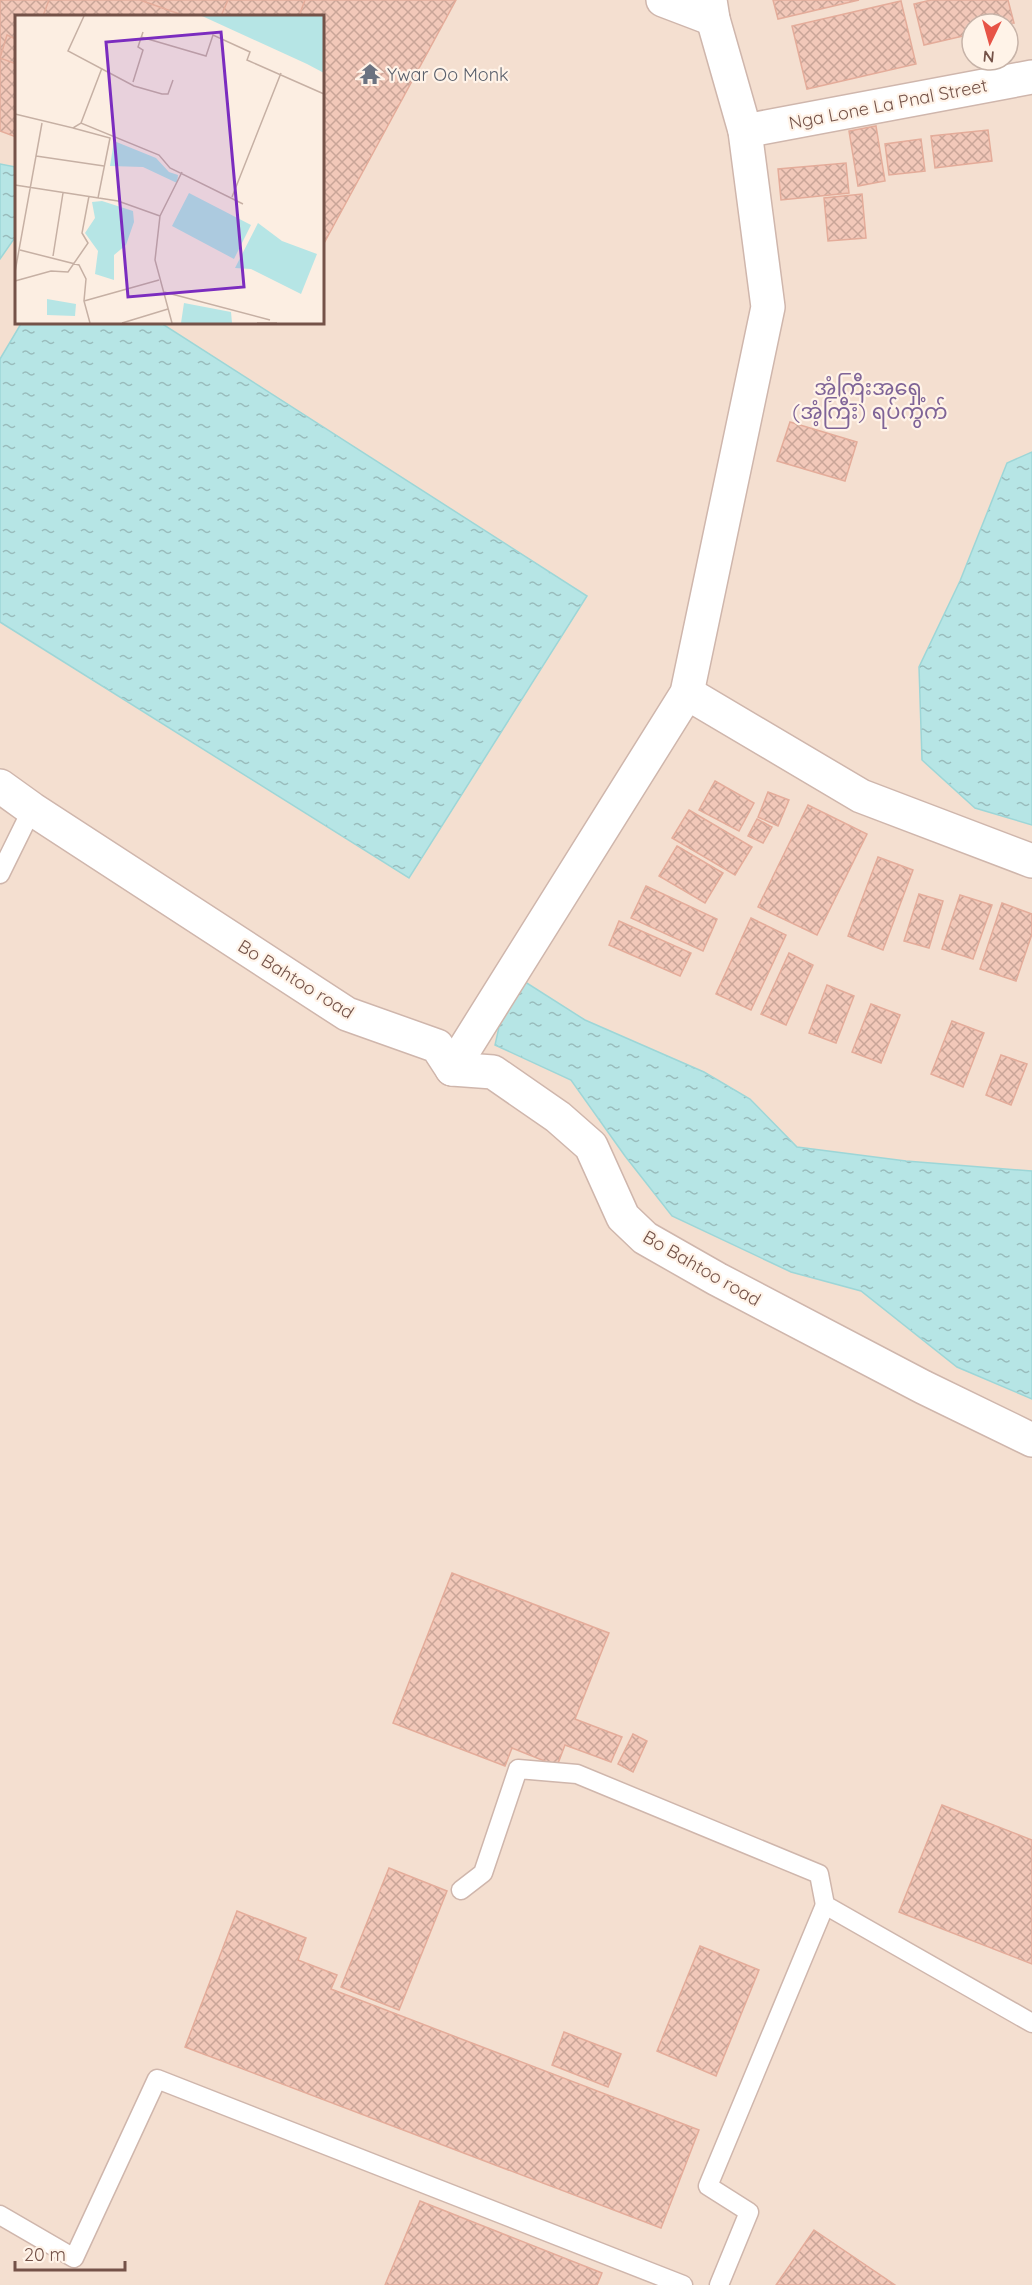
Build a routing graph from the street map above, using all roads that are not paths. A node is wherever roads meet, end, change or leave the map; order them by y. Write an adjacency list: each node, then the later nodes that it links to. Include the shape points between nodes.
1 (663, 0): 2 (street)
2 (712, 9): 4 (street)
3 (1032, 77): 4 (street, Nga Lone La Pnal Street)
4 (745, 131): 5 (street, via 768,307)
5 (687, 693): 8 (street, via 861,796); 10 (street)
6 (0, 786): 7 (street, Bo Bahtoo road)
7 (32, 809): 9 (lane); 10 (street, Bo Bahtoo road, via 347,1014 437,1046)
8 (1032, 861)
9 (0, 874)
10 (452, 1069): 11 (street, Bo Bahtoo road, via 493,1071 558,1117 591,1146 623,1217 645,1238 717,1279)
11 (1032, 1440)
12 (461, 1890): 13 (lane, via 483,1873 518,1768 577,1774 819,1874)
13 (825, 1905): 14 (lane); 17 (lane, via 708,2186 749,2212)
14 (1032, 2022)
15 (0, 2215): 16 (lane, via 74,2258 157,2079)
16 (683, 2285)
17 (719, 2285)

